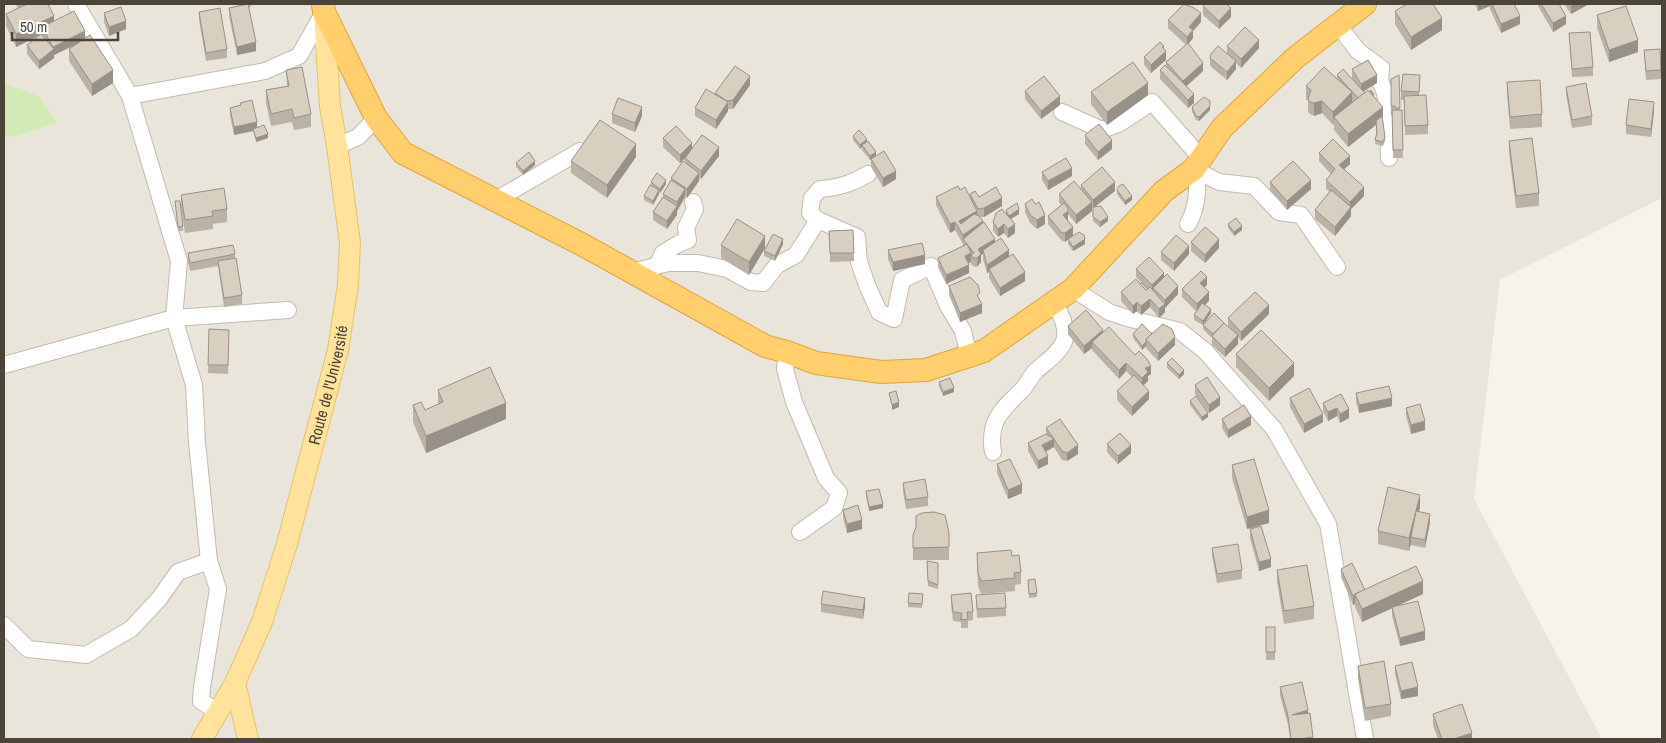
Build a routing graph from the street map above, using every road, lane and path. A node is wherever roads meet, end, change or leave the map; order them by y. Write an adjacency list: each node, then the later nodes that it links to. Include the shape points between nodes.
1 (76, 4): 5 (street)
2 (1359, 5): 4 (highway)
3 (323, 8): 5 (street, via 299,56 264,72); 7 (highway); 8 (main road, Route de l'Université, via 330,106)
4 (1338, 25): 10 (street, via 1358,51 1381,68 1380,81 1388,110); 11 (highway, via 1295,58 1222,128)
5 (130, 96): 23 (street, via 179,262)
6 (1062, 112): 11 (street, via 1102,130 1120,124 1152,102)
7 (376, 118): 8 (street, via 358,137); 13 (highway, via 403,153)
8 (337, 146): 31 (main road, Route de l'Université, via 350,243 348,285 338,350 262,622)
9 (580, 151): 13 (street)
10 (1389, 158)
11 (1198, 163): 16 (street, via 1197,189); 18 (street, via 1219,182 1254,186 1280,212 1301,215); 20 (highway, via 1164,191)
12 (868, 174): 15 (street, via 836,188 820,189 812,198 810,213)
13 (496, 200): 19 (highway)
14 (693, 202): 17 (street, via 695,209 686,228 688,240 663,253)
15 (818, 220): 17 (street, via 796,255 777,265 763,283 751,282 727,269 698,263); 25 (street, via 857,237 859,262 879,312 894,319 902,280 931,266 963,331)
16 (1188, 224)
17 (657, 266): 19 (street)
18 (1337, 267)
19 (632, 272): 24 (highway, via 765,346)
20 (1073, 289): 21 (highway); 35 (street, via 1109,312 1180,331 1205,351 1274,429 1328,524)
21 (1054, 302): 25 (highway, via 984,352); 27 (street, via 1065,327 1065,340 1001,410 991,440)
22 (288, 310): 23 (street)
23 (174, 318): 26 (street); 29 (street, via 194,385)
24 (787, 352): 25 (highway, via 816,363 881,372 926,370); 28 (street, via 784,369 794,402 826,478 839,494 834,508)
25 (969, 356)
26 (4, 365)
27 (994, 452)
28 (800, 532)
29 (210, 561): 30 (street, via 178,572 160,599 131,629 86,655 28,649); 32 (street, via 218,589 201,701)
30 (4, 626)
31 (235, 683): 32 (main road, Route de l'Université); 34 (main road)
32 (219, 713): 33 (main road, Route de l'Université)
33 (202, 739)
34 (248, 739)
35 (1365, 739)

